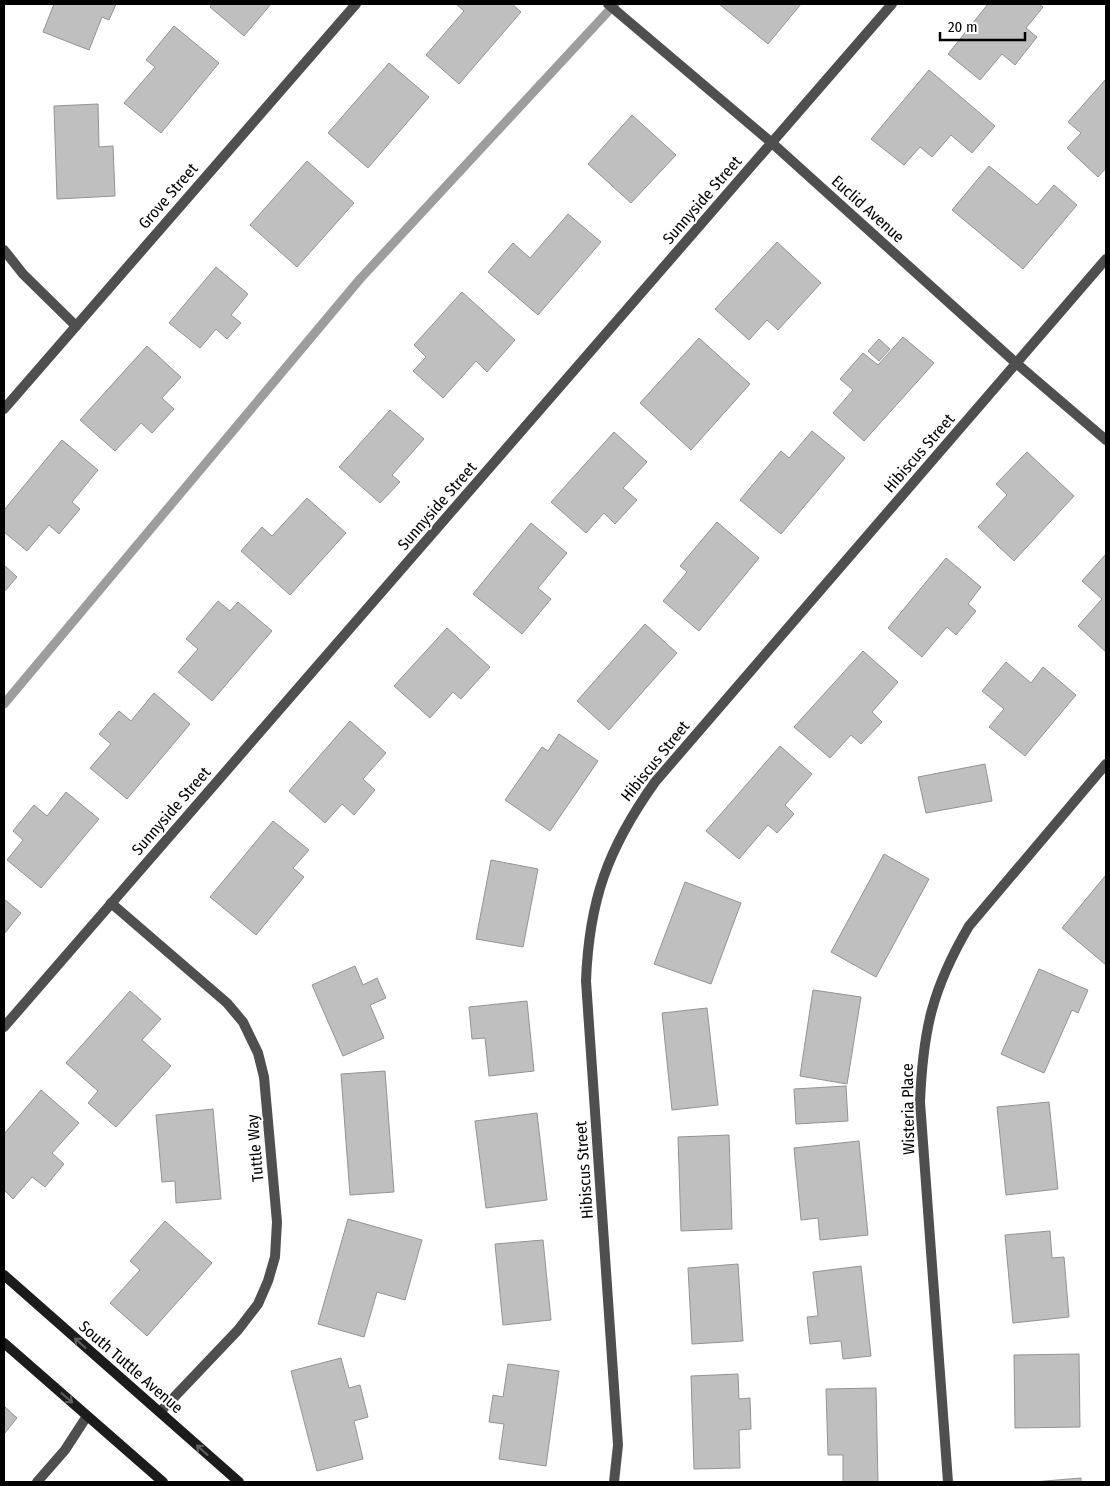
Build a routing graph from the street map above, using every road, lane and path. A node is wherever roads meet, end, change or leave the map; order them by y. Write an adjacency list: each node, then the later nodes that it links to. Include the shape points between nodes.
1 (356, 4): 7 (street, Grove Street)
2 (608, 4): 4 (street, Euclid Avenue)
3 (892, 4): 4 (street, Sunnyside Street)
4 (772, 143): 8 (street, Euclid Avenue); 12 (street, Sunnyside Street)
5 (4, 250): 7 (street, via 22,274)
6 (1106, 259): 8 (street, Hibiscus Street)
7 (76, 326): 9 (street, Grove Street)
8 (1016, 363): 10 (street, Euclid Avenue); 21 (street, Hibiscus Street, via 655,782 631,815 610,856 592,915 586,981 618,1445)
9 (4, 409)
10 (1106, 440)
11 (1106, 764): 22 (street, Wisteria Place, via 969,926 953,952 926,1028 920,1102)
12 (111, 902): 13 (street, Sunnyside Street); 16 (street, Tuttle Way, via 227,1003 243,1022 258,1053 264,1077 277,1222 275,1257 268,1281 258,1304 238,1330)
13 (4, 1027)
14 (4, 1275): 16 (main road, South Tuttle Avenue, one-way to 14)
15 (4, 1343): 17 (main road, one-way to 17)
16 (160, 1412): 20 (main road, South Tuttle Avenue, one-way to 16)
17 (87, 1416): 18 (street, via 65,1450); 19 (main road)
18 (37, 1482)
19 (163, 1482)
20 (239, 1482)
21 (614, 1482)
22 (948, 1482)

